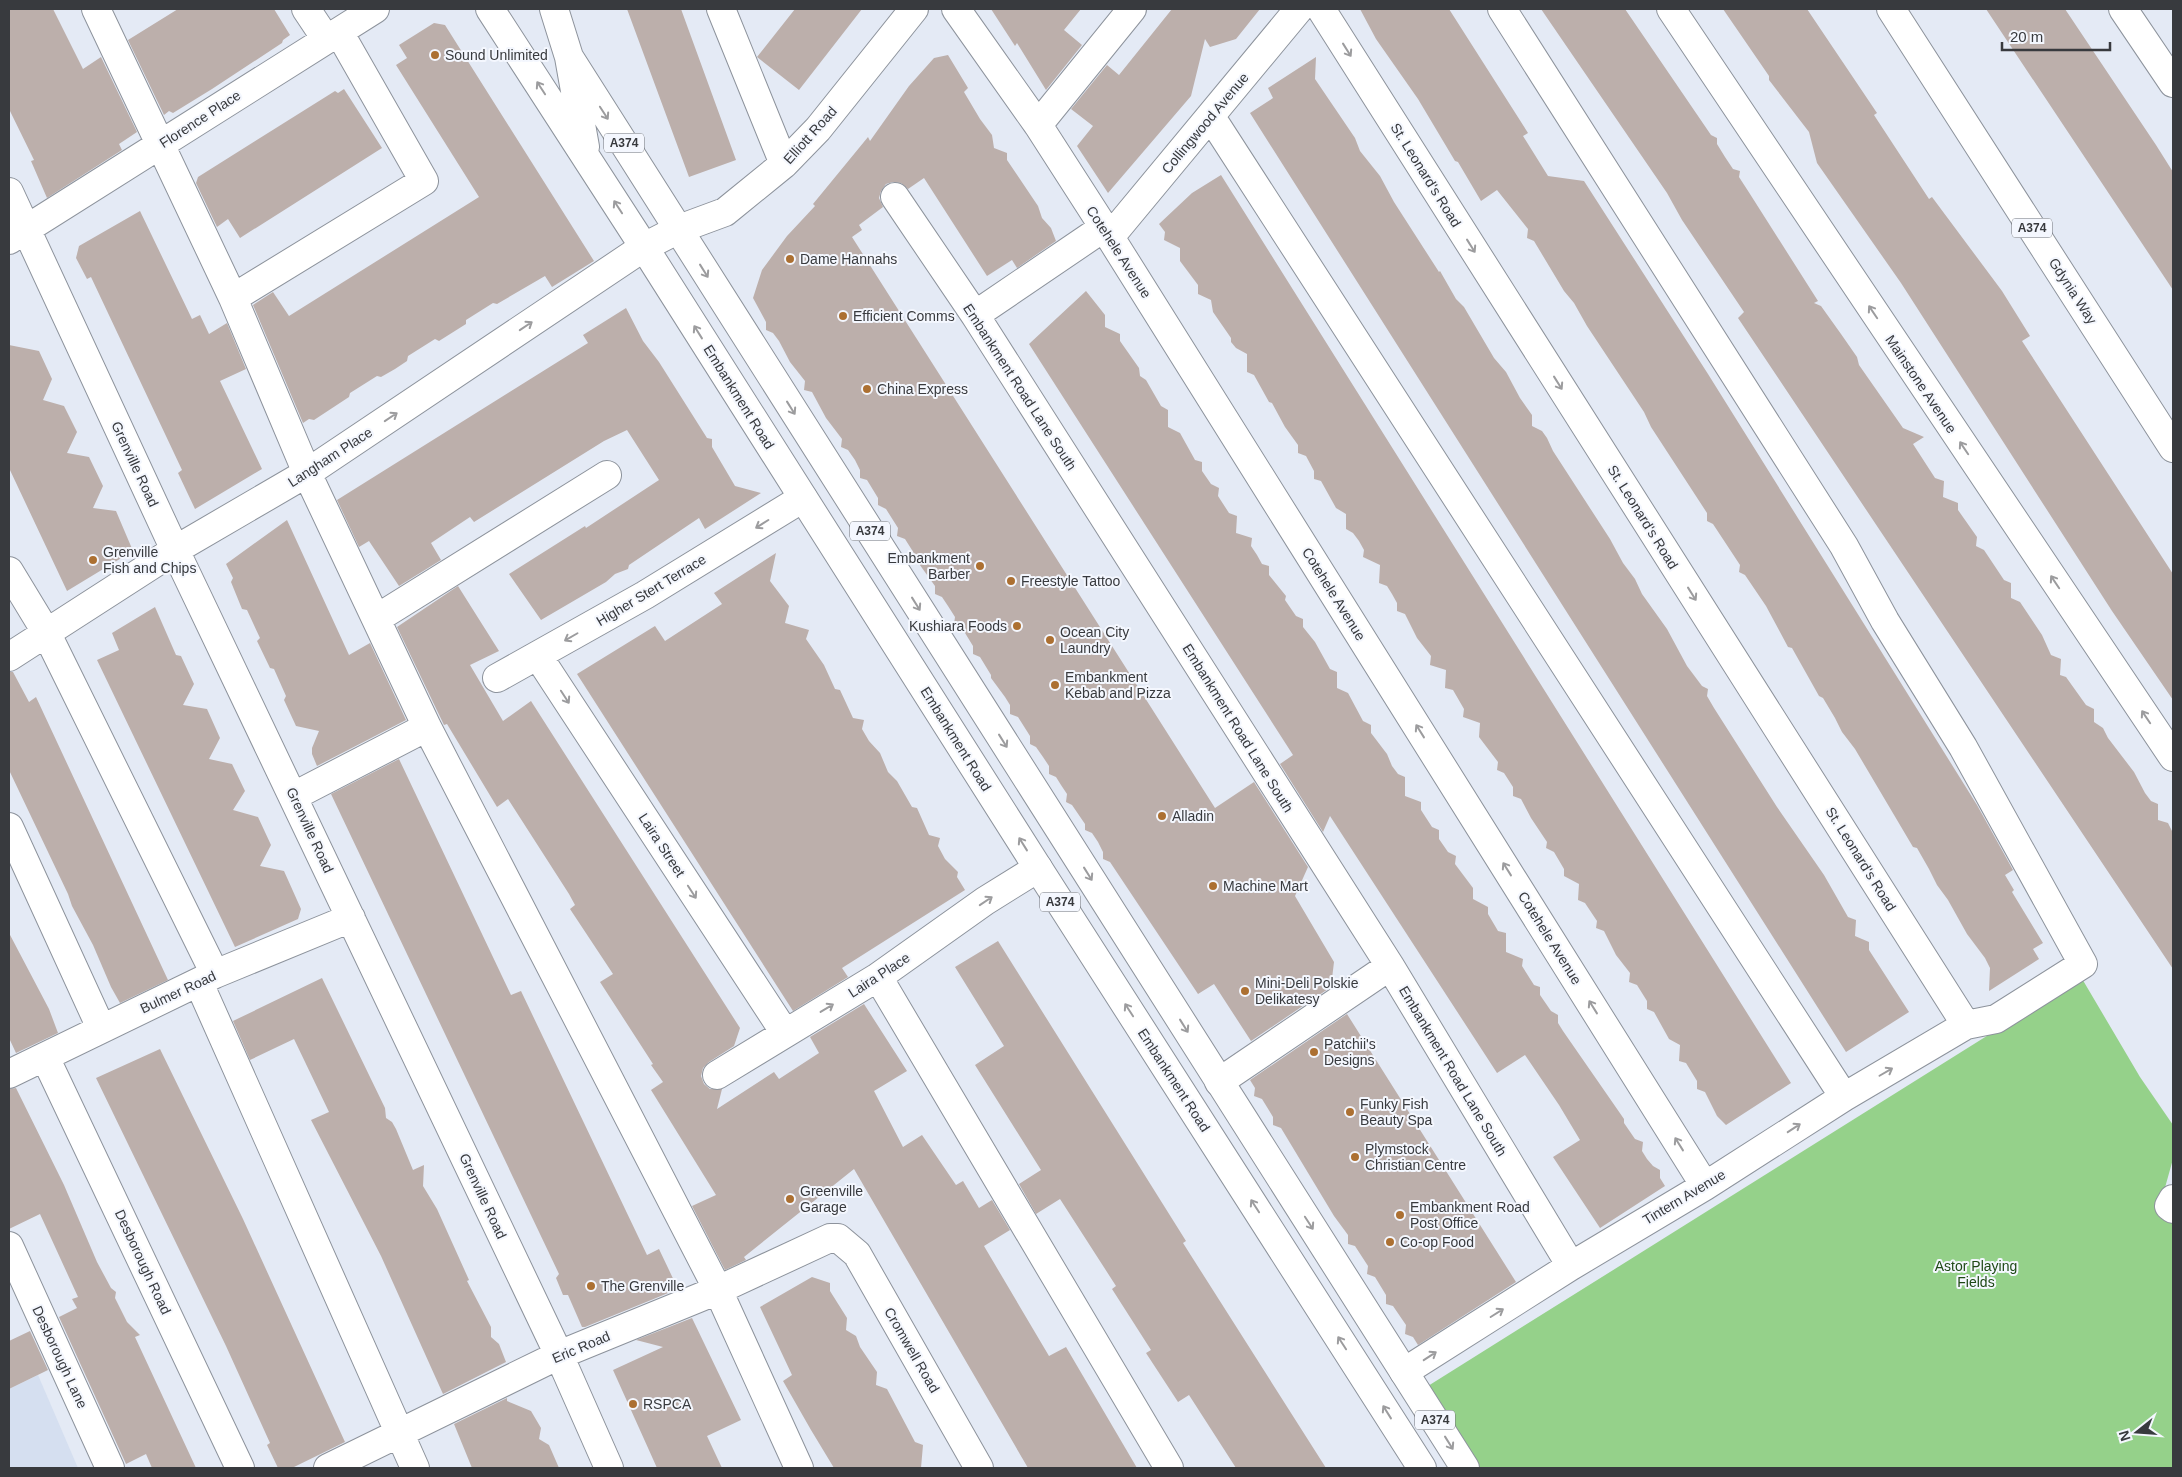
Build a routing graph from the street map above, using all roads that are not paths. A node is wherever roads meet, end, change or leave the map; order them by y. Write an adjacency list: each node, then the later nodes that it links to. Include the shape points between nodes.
1 (96, 9): 21 (street)
2 (306, 9): 16 (street)
3 (374, 9): 16 (street, Florence Place)
4 (490, 9): 22 (street, Embankment Road / A374, one-way to 4)
5 (554, 9): 17 (street)
6 (720, 9): 23 (street)
7 (914, 9): 23 (street, Elliott Road, via 818,129)
8 (956, 9): 20 (street, Cotehele Avenue)
9 (1132, 9): 20 (street)
10 (1299, 9): 19 (street, Collingwood Avenue)
11 (1320, 9): 52 (street, St. Leonard's Road, one-way to 52)
12 (1502, 9): 52 (street, Tintern Avenue, via 1844,546 1885,621 1963,747 2083,964 1996,1019)
13 (1671, 9): 44 (street, Mainstone Avenue, one-way to 13)
14 (1890, 9): 32 (street, Gdynia Way / A374)
15 (2123, 9): 18 (street)
16 (332, 35): 21 (street, Florence Place); 30 (street, via 424,181)
17 (569, 57): 22 (street, A374); 26 (street, A374, one-way to 26)
18 (2173, 83)
19 (1211, 117): 27 (street, Collingwood Avenue); 59 (street)
20 (1038, 125): 27 (street, Cotehele Avenue)
21 (159, 146): 28 (street, Florence Place); 30 (street)
22 (587, 158): 29 (street, Embankment Road / A374, one-way to 22)
23 (784, 164): 26 (street, Elliott Road, via 725,212)
24 (9, 192): 28 (street, Grenville Road)
25 (895, 197): 31 (street, Embankment Road Lane South)
26 (678, 229): 29 (street, Elliott Road); 58 (street, A374, one-way to 58)
27 (1107, 233): 31 (street, Collingwood Avenue); 60 (street, Cotehele Avenue, one-way to 27)
28 (18, 235): 36 (street, Grenville Road)
29 (644, 248): 33 (street, Langham Place, one-way to 29); 35 (street, Embankment Road / A374, one-way to 29)
30 (233, 298): 33 (street)
31 (976, 315): 49 (street, Embankment Road Lane South)
32 (2173, 448)
33 (307, 473): 36 (street, Langham Place); 38 (street)
34 (607, 475): 38 (street)
35 (803, 498): 40 (street, Higher Stert Terrace, one-way to 40); 47 (street, Embankment Road / A374, one-way to 35)
36 (175, 550): 39 (street, Langham Place); 45 (street, Grenville Road)
37 (9, 571): 39 (street)
38 (376, 619): 43 (street)
39 (46, 632): 41 (street, Langham Place); 51 (street)
40 (538, 656): 42 (street, Higher Stert Terrace); 54 (street, Laira Street, one-way to 54)
41 (9, 657)
42 (497, 678)
43 (427, 727): 45 (street); 66 (street)
44 (2173, 757)
45 (294, 796): 48 (street, Grenville Road)
46 (9, 828): 53 (street)
47 (1038, 868): 50 (street, Laira Place, one-way to 47, via 985,901); 78 (street, Embankment Road / A374, one-way to 47)
48 (351, 918): 51 (street, Bulmer Road); 67 (street, Grenville Road)
49 (1390, 966): 58 (street); 65 (street, Embankment Road Lane South)
50 (878, 977): 54 (street, Laira Place, one-way to 50); 77 (street)
51 (207, 979): 53 (street, Bulmer Road); 69 (street)
52 (1966, 1026): 59 (street, Tintern Avenue, one-way to 52)
53 (101, 1028): 55 (street, Bulmer Road)
54 (785, 1033): 57 (street, Laira Place)
55 (45, 1057): 56 (street, Bulmer Road); 71 (street, Desborough Road)
56 (9, 1074)
57 (717, 1075)
58 (1219, 1082): 68 (street, A374, one-way to 68)
59 (1844, 1097): 60 (street, Tintern Avenue, one-way to 59)
60 (1705, 1186): 65 (street, Tintern Avenue)
61 (2173, 1199): 62 (street, via 2169,1206)
62 (2173, 1208)
63 (838, 1238): 66 (street, Eric Road, via 821,1241); 76 (street, Cromwell Road, via 858,1254)
64 (9, 1246): 70 (street, Desborough Lane)
65 (1571, 1266): 68 (street, Tintern Avenue, one-way to 65)
66 (718, 1290): 67 (street, Eric Road); 75 (street)
67 (559, 1355): 69 (street, Eric Road); 74 (street, Grenville Road)
68 (1404, 1372): 79 (street, A374, one-way to 79)
69 (399, 1434): 72 (street, Eric Road); 73 (street)
70 (110, 1468)
71 (240, 1468)
72 (328, 1468)
73 (415, 1468)
74 (609, 1468)
75 (799, 1468)
76 (979, 1468)
77 (1170, 1468)
78 (1422, 1468)
79 (1465, 1468)

